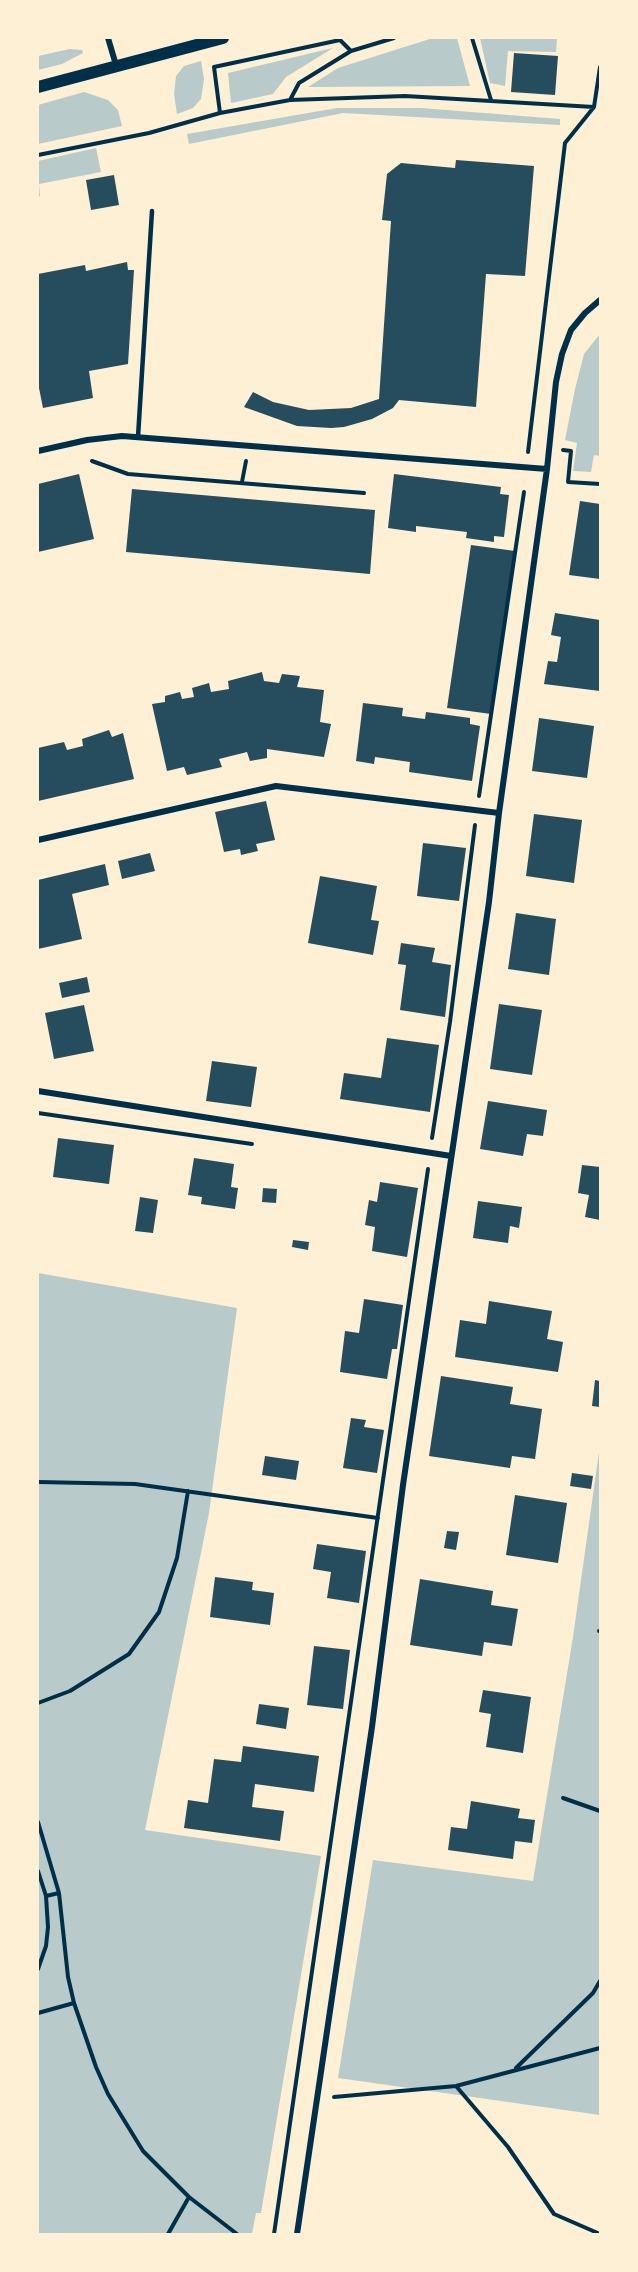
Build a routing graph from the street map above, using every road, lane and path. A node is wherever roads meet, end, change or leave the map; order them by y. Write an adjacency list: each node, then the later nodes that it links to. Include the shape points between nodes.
1 (108, 38): 6 (street)
2 (223, 38): 6 (main road)
3 (394, 38): 5 (path)
4 (472, 38): 10 (path)
5 (351, 51): 9 (path, via 299,83); 12 (path, via 340,40 214,67)
6 (116, 65): 8 (main road)
7 (600, 68): 11 (path)
8 (38, 87)
9 (290, 100): 10 (path, via 405,96); 12 (path)
10 (492, 100): 11 (path)
11 (594, 107): 17 (path, via 565,143)
12 (220, 113): 13 (path, via 149,134)
13 (38, 155)
14 (152, 211): 16 (lane)
15 (600, 300): 22 (street, via 571,330 562,354)
16 (138, 437): 18 (street, via 87,440); 22 (street)
17 (529, 446)
18 (38, 451)
19 (571, 451): 24 (path, via 568,482)
20 (246, 458): 23 (path)
21 (92, 461): 23 (path, via 129,474)
22 (547, 468): 28 (street)
23 (242, 482): 26 (path)
24 (600, 484)
25 (526, 485): 27 (path)
26 (364, 493)
27 (479, 799)
28 (499, 813): 30 (street, via 276,786); 35 (street)
29 (476, 824): 33 (path)
30 (38, 840)
31 (38, 1091): 35 (street)
32 (38, 1113): 34 (path)
33 (432, 1139)
34 (261, 1145)
35 (451, 1156): 54 (street)
36 (417, 1169): 39 (path, via 428,1170)
37 (38, 1482): 38 (path)
38 (188, 1491): 39 (path); 40 (path, via 177,1558 159,1612 135,1646 129,1654 70,1691)
39 (378, 1518): 58 (path)
40 (38, 1703)
41 (563, 1798): 42 (path)
42 (600, 1811)
43 (38, 1822): 45 (path)
44 (38, 1871): 46 (path)
45 (59, 1893): 46 (path); 49 (path)
46 (46, 1896): 47 (path, via 46,1946)
47 (38, 1969)
48 (600, 1981): 52 (path, via 593,1993)
49 (74, 2004): 50 (path); 55 (path, via 108,2094 143,2151)
50 (38, 2013)
51 (600, 2048): 52 (path)
52 (513, 2070): 53 (path)
53 (456, 2086): 54 (path); 60 (path, via 508,2147 554,2214)
54 (316, 2098): 59 (street)
55 (189, 2197): 56 (path); 57 (path)
56 (168, 2235)
57 (237, 2235)
58 (274, 2235)
59 (297, 2235)
60 (600, 2235)

